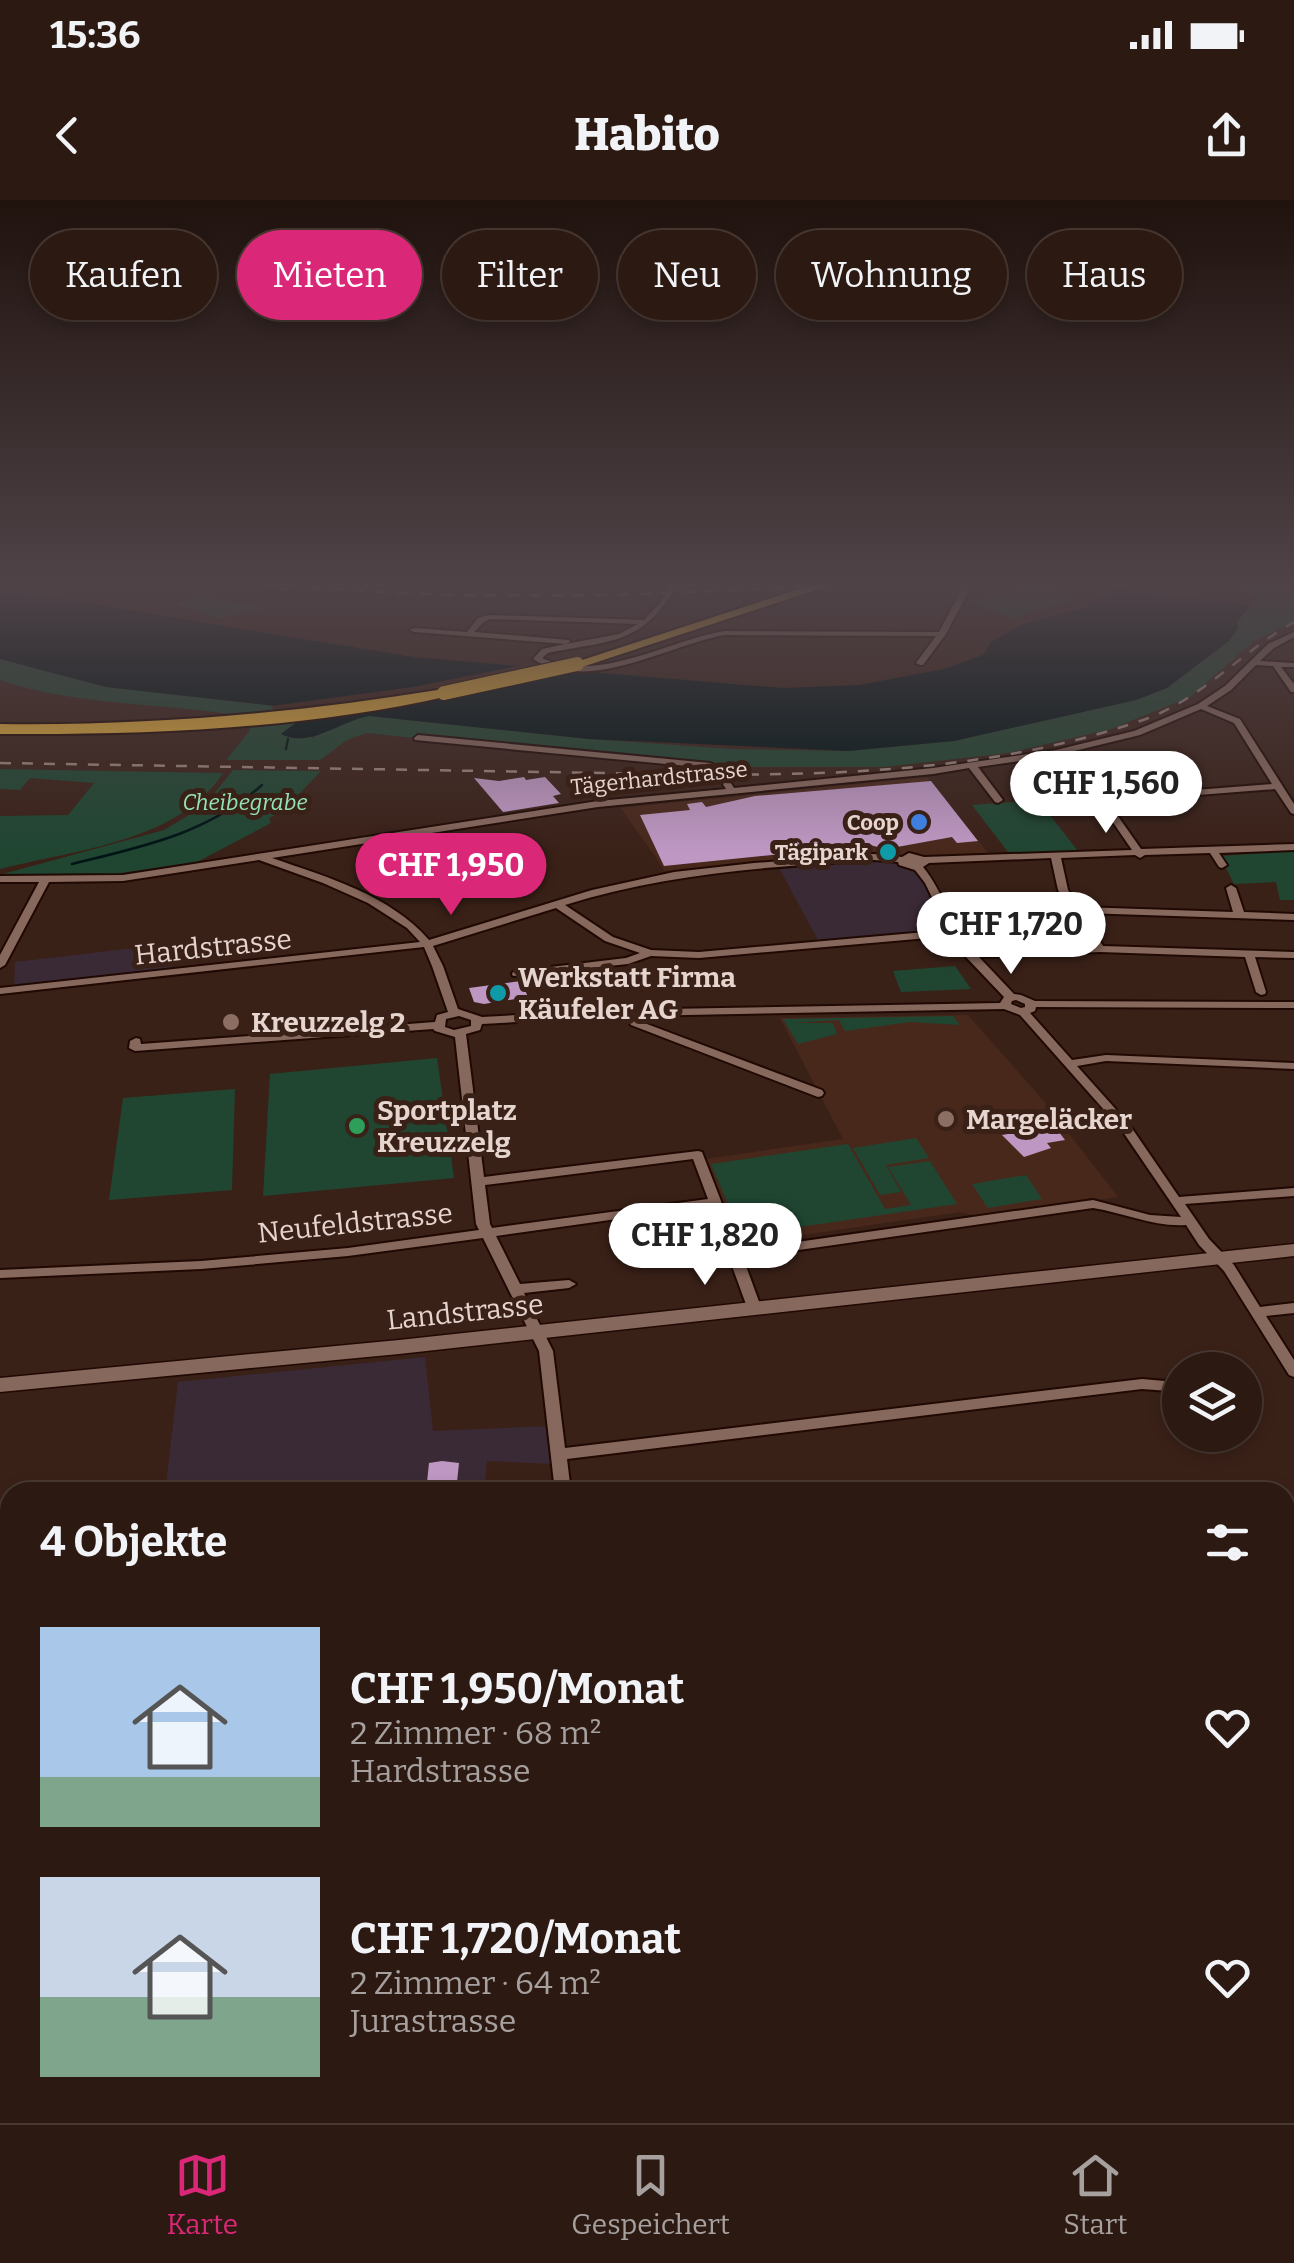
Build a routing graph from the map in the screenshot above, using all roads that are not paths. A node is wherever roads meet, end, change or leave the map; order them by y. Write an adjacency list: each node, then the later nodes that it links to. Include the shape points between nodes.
1 (508, 673): 6 (highway, bridge, via 274,711)
2 (538, 673): 7 (highway, bridge, via 300,715 146,727)
3 (1244, 673): 4 (street, Tägerhardstrasse)
4 (1201, 706): 9 (street, Tägerhardstrasse, via 1136,733); 11 (street, via 1237,721)
5 (0, 712): 6 (highway)
6 (116, 722): 7 (highway)
7 (0, 725)
8 (418, 738): 12 (street, via 710,766)
9 (1056, 753): 10 (street, Tägerhardstrasse); 14 (street)
10 (972, 767): 12 (street, Tägerhardstrasse); 13 (street)
11 (1278, 786): 14 (street); 15 (street)
12 (731, 790): 19 (street, Tägerhardstrasse, via 541,812)
13 (998, 800)
14 (1101, 800): 18 (street)
15 (1294, 811)
16 (1294, 847): 17 (street)
17 (1214, 852): 18 (street); 22 (street)
18 (1140, 855): 20 (street)
19 (263, 858): 24 (street, Tägerhardstrasse, via 123,878); 31 (street, via 370,902)
20 (1056, 858): 21 (street); 27 (street)
21 (921, 863): 26 (street, Hardstrasse, via 874,857 676,873); 30 (street)
22 (1222, 865)
23 (0, 879): 24 (street, Tägerhardstrasse)
24 (44, 881): 37 (street)
25 (1232, 888): 28 (street)
26 (557, 904): 31 (street, Hardstrasse); 33 (street, via 608,939)
27 (1073, 910): 28 (street); 32 (street)
28 (1240, 914): 29 (street)
29 (1294, 917)
30 (955, 933): 33 (street); 34 (street)
31 (427, 944): 39 (street, Hardstrasse); 44 (street)
32 (1100, 949): 34 (street); 35 (street)
33 (650, 954): 38 (street)
34 (969, 954): 41 (street)
35 (1249, 954): 36 (street); 40 (street)
36 (1294, 955)
37 (0, 965)
38 (517, 974)
39 (0, 991)
40 (1261, 992)
41 (1008, 1002): 43 (street); 45 (street)
42 (1294, 1005): 43 (street)
43 (1028, 1008): 50 (street)
44 (454, 1012): 46 (street); 47 (street)
45 (628, 1012): 46 (street); 52 (street, via 635,1022)
46 (478, 1021): 48 (street)
47 (437, 1026): 48 (street); 49 (street, via 135,1048)
48 (460, 1034): 53 (street)
49 (136, 1040)
50 (1070, 1064): 51 (street, via 1106,1058); 55 (street, via 1126,1127)
51 (1294, 1066)
52 (818, 1093)
53 (478, 1182): 56 (street, via 698,1156); 58 (street)
54 (1294, 1192): 55 (street)
55 (1176, 1201): 57 (street)
56 (714, 1202): 58 (street, Neufeldstrasse); 60 (street)
57 (1189, 1221): 60 (street, via 1150,1223 1094,1204); 61 (street)
58 (487, 1233): 62 (street, Neufeldstrasse, via 201,1265); 64 (street)
59 (1294, 1250): 61 (main road, Landstrasse)
60 (734, 1255): 65 (street)
61 (1218, 1257): 65 (main road, Landstrasse); 67 (street)
62 (0, 1274)
63 (569, 1284): 64 (street)
64 (515, 1289): 68 (street)
65 (754, 1308): 68 (main road, Landstrasse)
66 (1294, 1308): 67 (street)
67 (1257, 1312): 69 (street)
68 (540, 1332): 70 (main road, Landstrasse); 72 (street)
69 (1294, 1372)
70 (0, 1385)
71 (1162, 1385): 72 (street)
72 (559, 1454): 73 (street)
73 (563, 1482)

